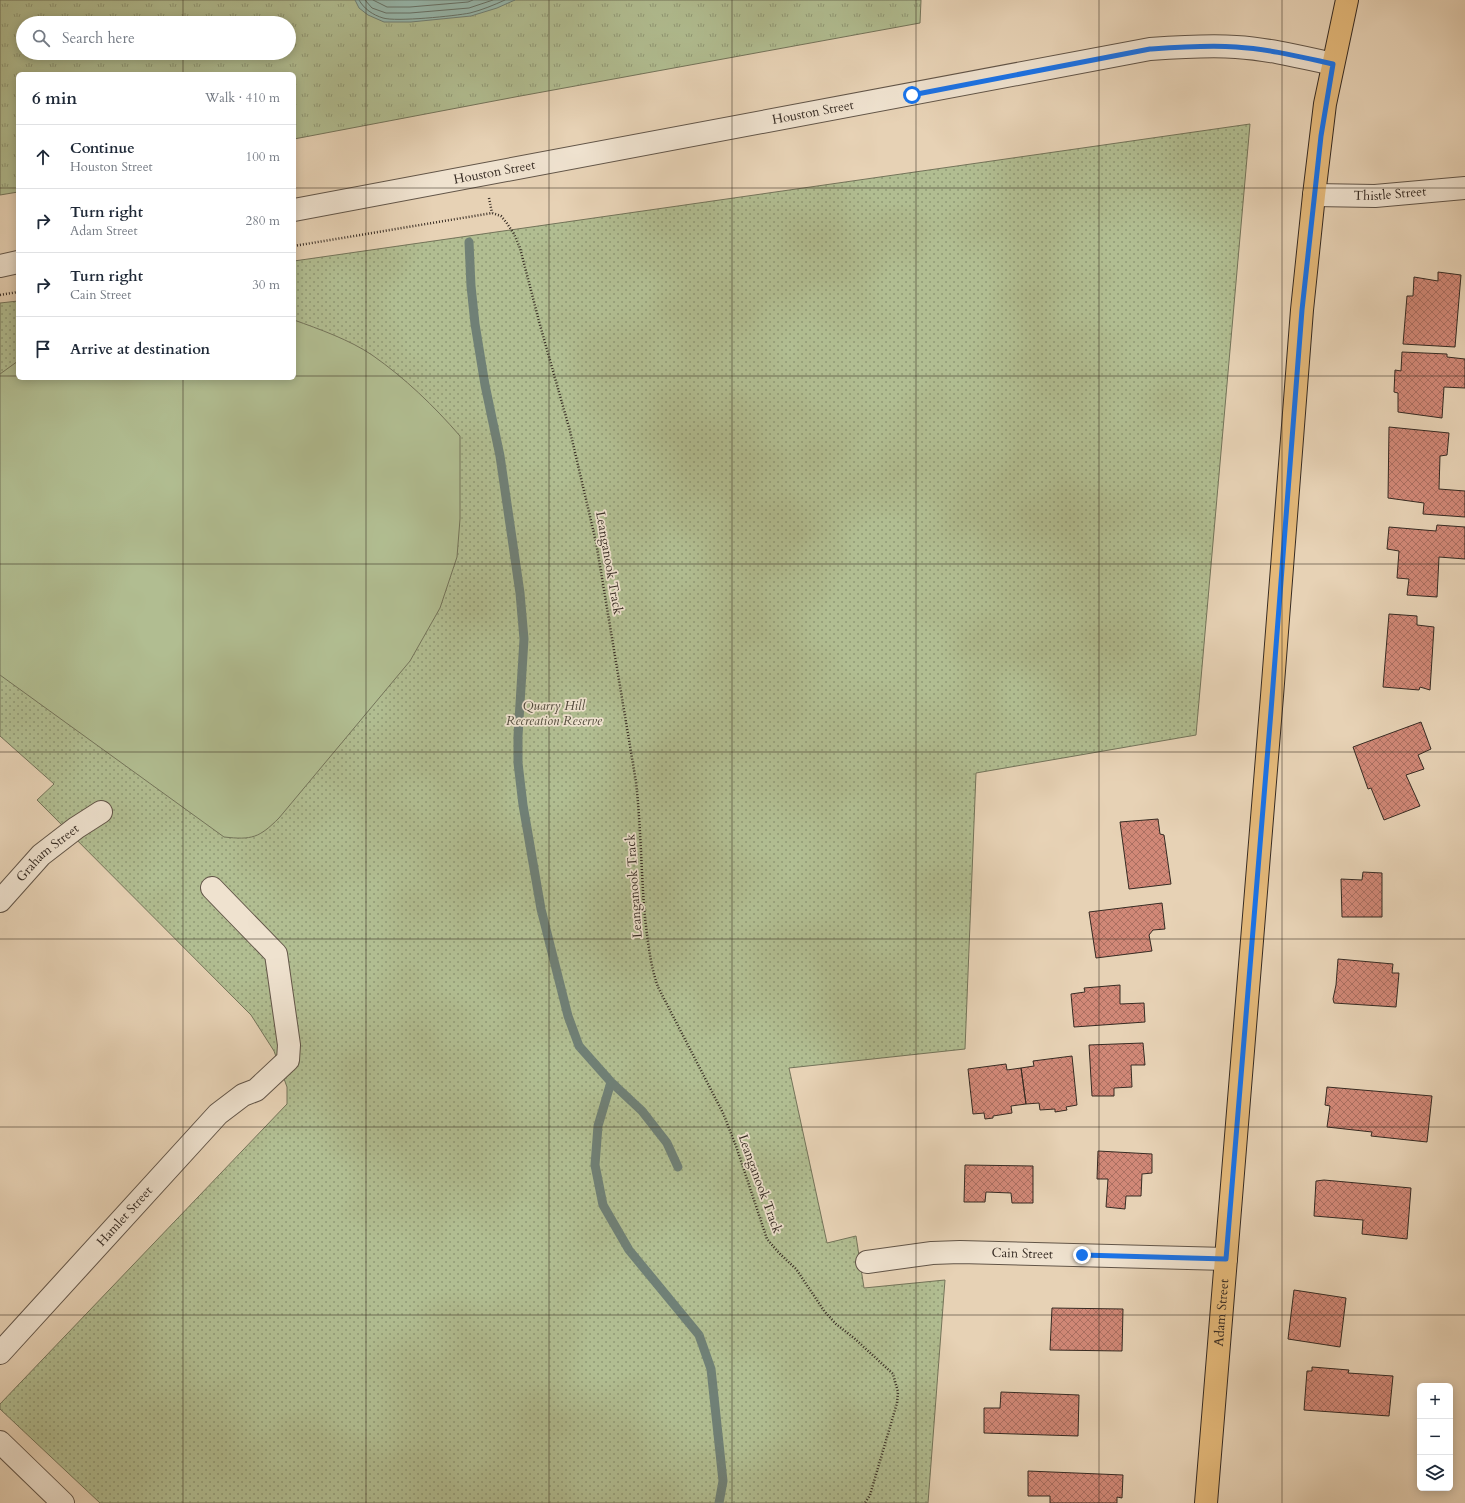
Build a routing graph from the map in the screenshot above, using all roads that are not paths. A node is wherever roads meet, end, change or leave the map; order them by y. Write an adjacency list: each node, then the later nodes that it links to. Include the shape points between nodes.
1 (1347, 0): 2 (main road, Adam Street)
2 (1333, 64): 4 (main road, Adam Street, via 1325,104); 5 (street, Houston Street, via 1238,47 1210,45 1150,49)
3 (1465, 188): 4 (street, Thistle Street, via 1375,196)
4 (1314, 195): 11 (main road, Adam Street, via 1302,310)
5 (296, 210)
6 (16, 262): 7 (street)
7 (0, 266)
8 (101, 812): 10 (street, Graham Street, via 40,855)
9 (212, 888): 13 (street, Hamlet Street, via 276,954 289,1045 288,1060 256,1090 243,1095 218,1114)
10 (0, 901)
11 (1226, 1259): 12 (street, Cain Street, via 960,1252); 16 (main road, Adam Street)
12 (867, 1262)
13 (0, 1353)
14 (0, 1442): 15 (street)
15 (63, 1503)
16 (1206, 1503)

